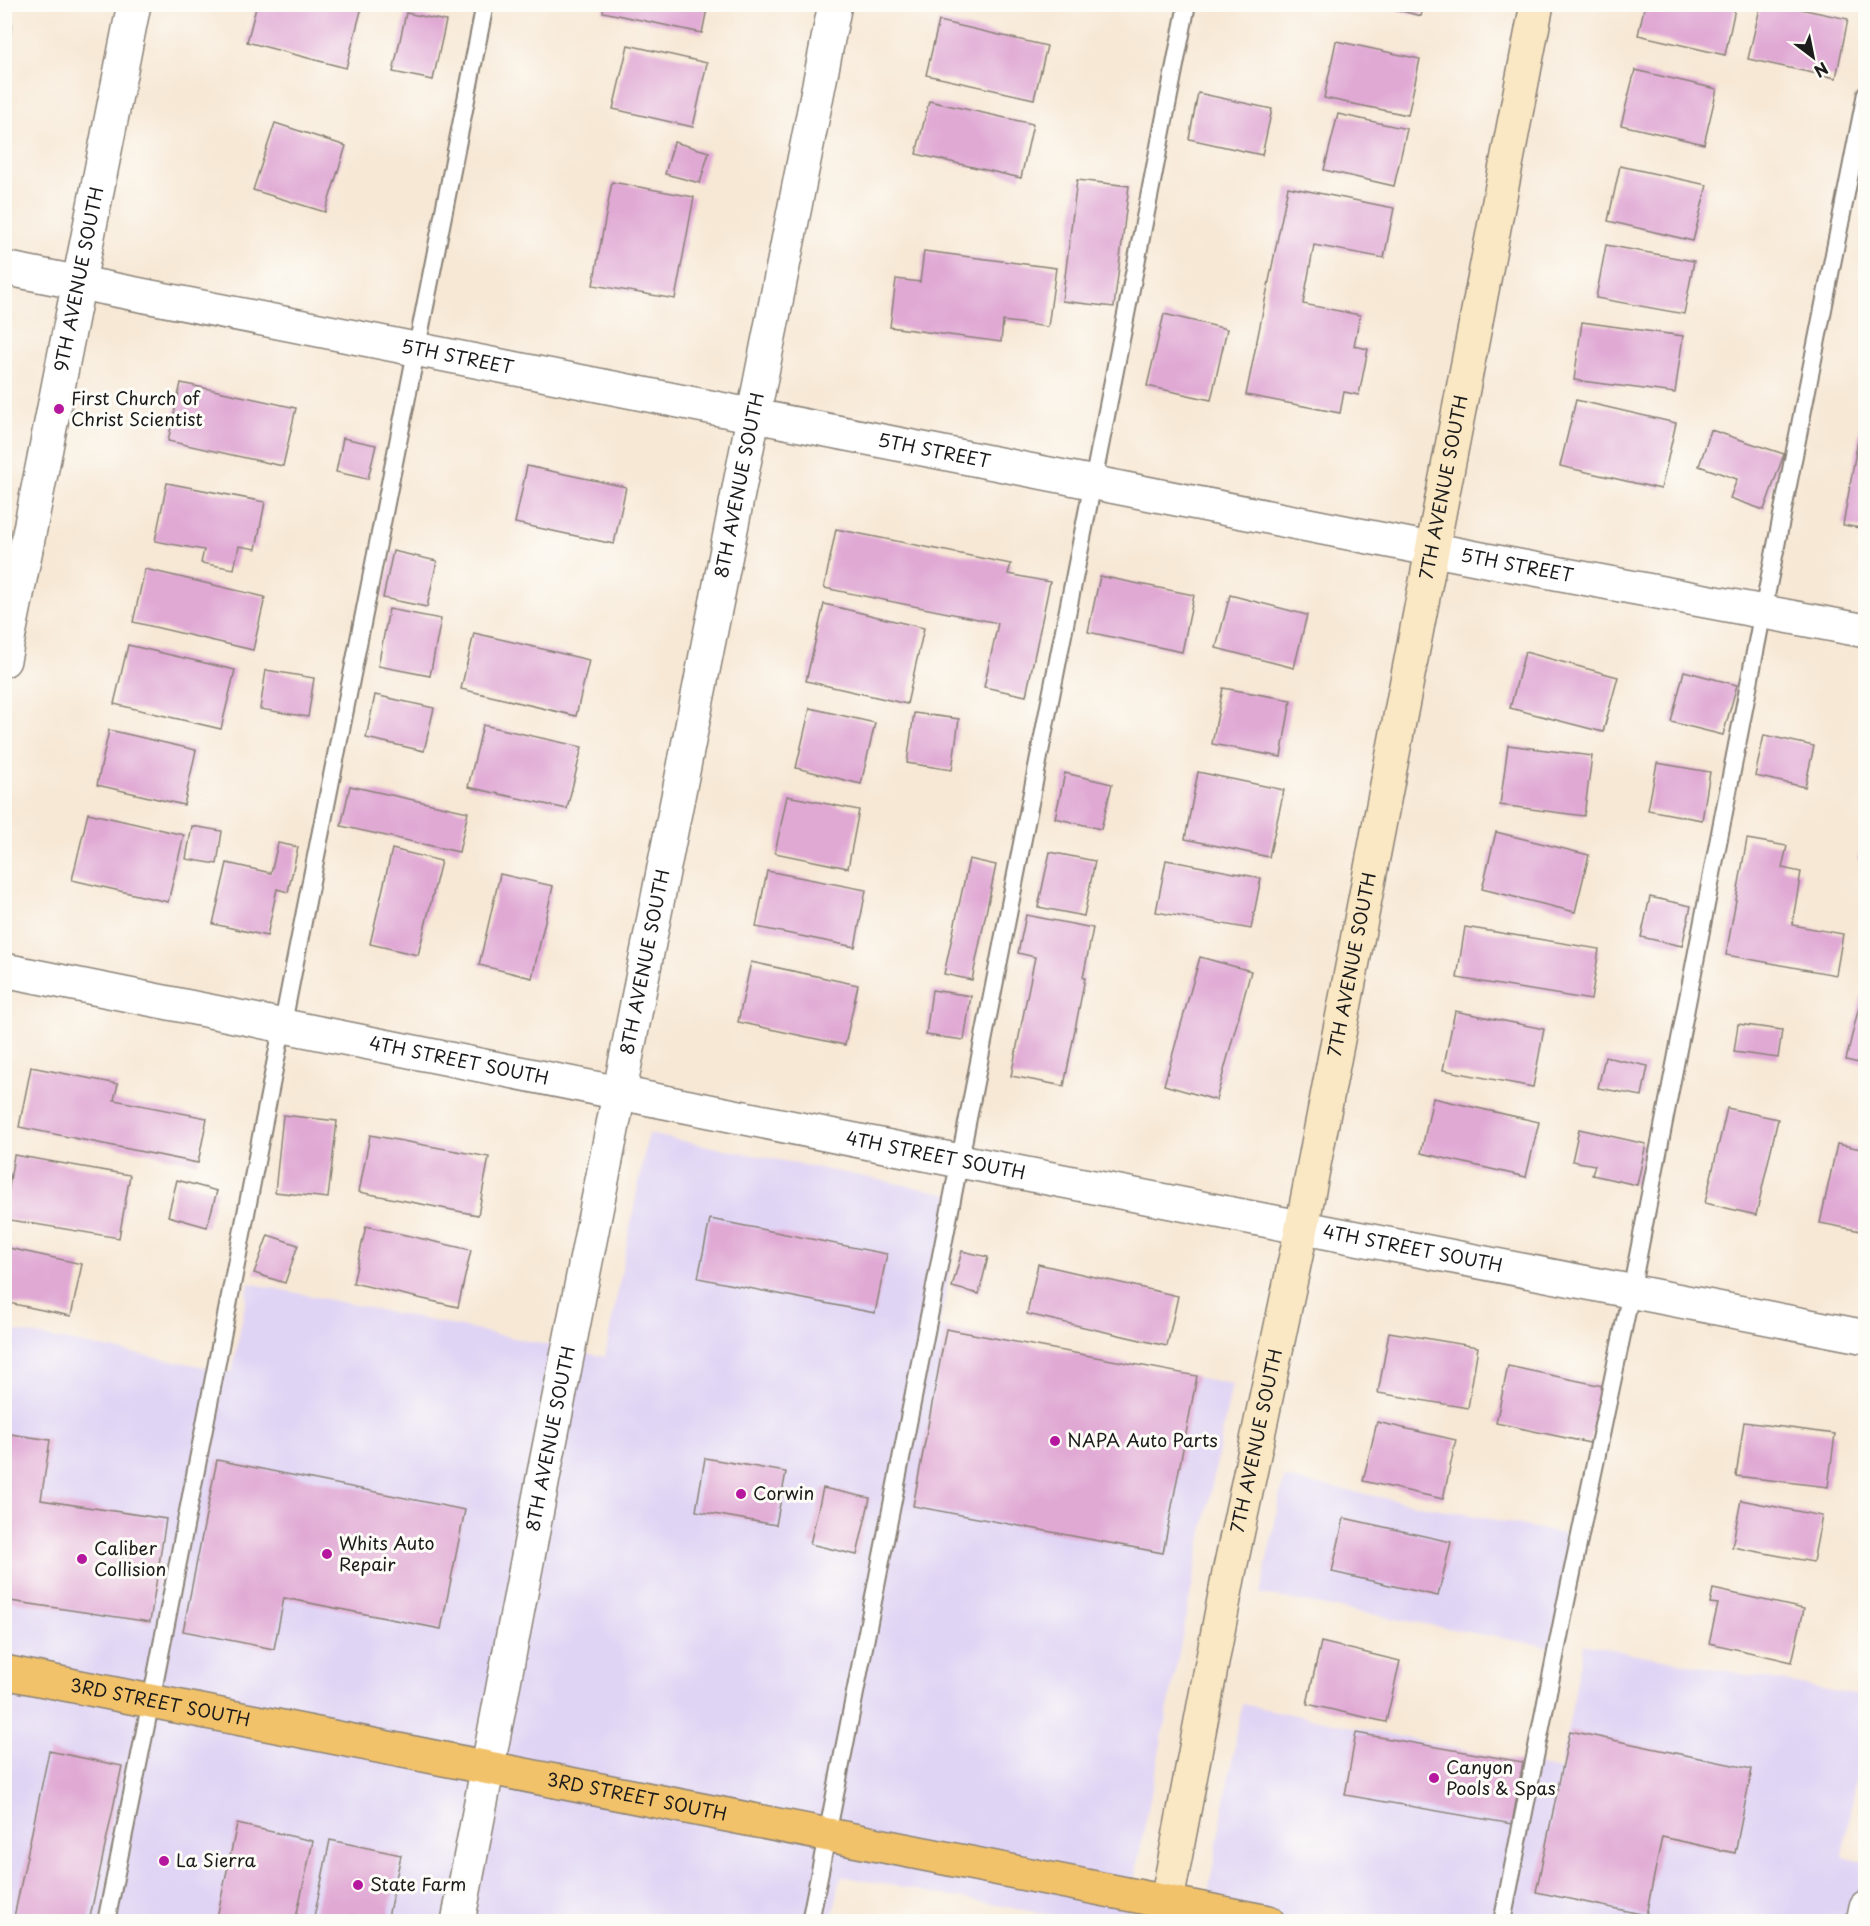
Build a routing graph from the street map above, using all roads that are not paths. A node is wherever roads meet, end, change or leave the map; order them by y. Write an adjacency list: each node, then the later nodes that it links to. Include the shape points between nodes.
1 (134, 4): 8 (street, 9TH AVENUE SOUTH)
2 (485, 4): 9 (lane)
3 (835, 4): 10 (street, 8TH AVENUE SOUTH)
4 (1186, 4): 11 (lane)
5 (1537, 4): 12 (street, 7TH AVENUE SOUTH)
6 (1866, 93): 13 (lane)
7 (4, 268): 8 (street, 5TH STREET)
8 (79, 283): 9 (street, 5TH STREET); 15 (street, 9TH AVENUE SOUTH)
9 (416, 349): 10 (street, 5TH STREET); 17 (lane)
10 (754, 416): 11 (street, 5TH STREET); 18 (street, 8TH AVENUE SOUTH)
11 (1092, 483): 12 (street, 5TH STREET); 19 (lane)
12 (1432, 550): 13 (street, 5TH STREET); 20 (street, 7TH AVENUE SOUTH)
13 (1762, 611): 14 (street, 5TH STREET); 21 (lane)
14 (1866, 632)
15 (4, 660)
16 (4, 970): 17 (street, 4TH STREET SOUTH)
17 (283, 1026): 18 (street, 4TH STREET SOUTH); 24 (lane)
18 (620, 1093): 19 (street, 4TH STREET SOUTH); 25 (street, 8TH AVENUE SOUTH)
19 (960, 1161): 20 (street, 4TH STREET SOUTH); 26 (lane)
20 (1302, 1227): 21 (street, 4TH STREET SOUTH); 28 (street, 7TH AVENUE SOUTH, via 1229,1573)
21 (1631, 1292): 22 (street, 4TH STREET SOUTH); 33 (lane)
22 (1866, 1337)
23 (4, 1672): 24 (main road, 3RD STREET SOUTH)
24 (151, 1701): 25 (main road, 3RD STREET SOUTH); 29 (lane)
25 (487, 1767): 26 (main road, 3RD STREET SOUTH); 30 (street, 8TH AVENUE SOUTH)
26 (827, 1835): 28 (main road, 3RD STREET SOUTH); 31 (lane)
27 (1866, 1907): 34 (street)
28 (1165, 1911): 32 (main road, 3RD STREET SOUTH)
29 (106, 1922)
30 (458, 1922)
31 (810, 1922)
32 (1268, 1922)
33 (1502, 1922)
34 (1863, 1922)

